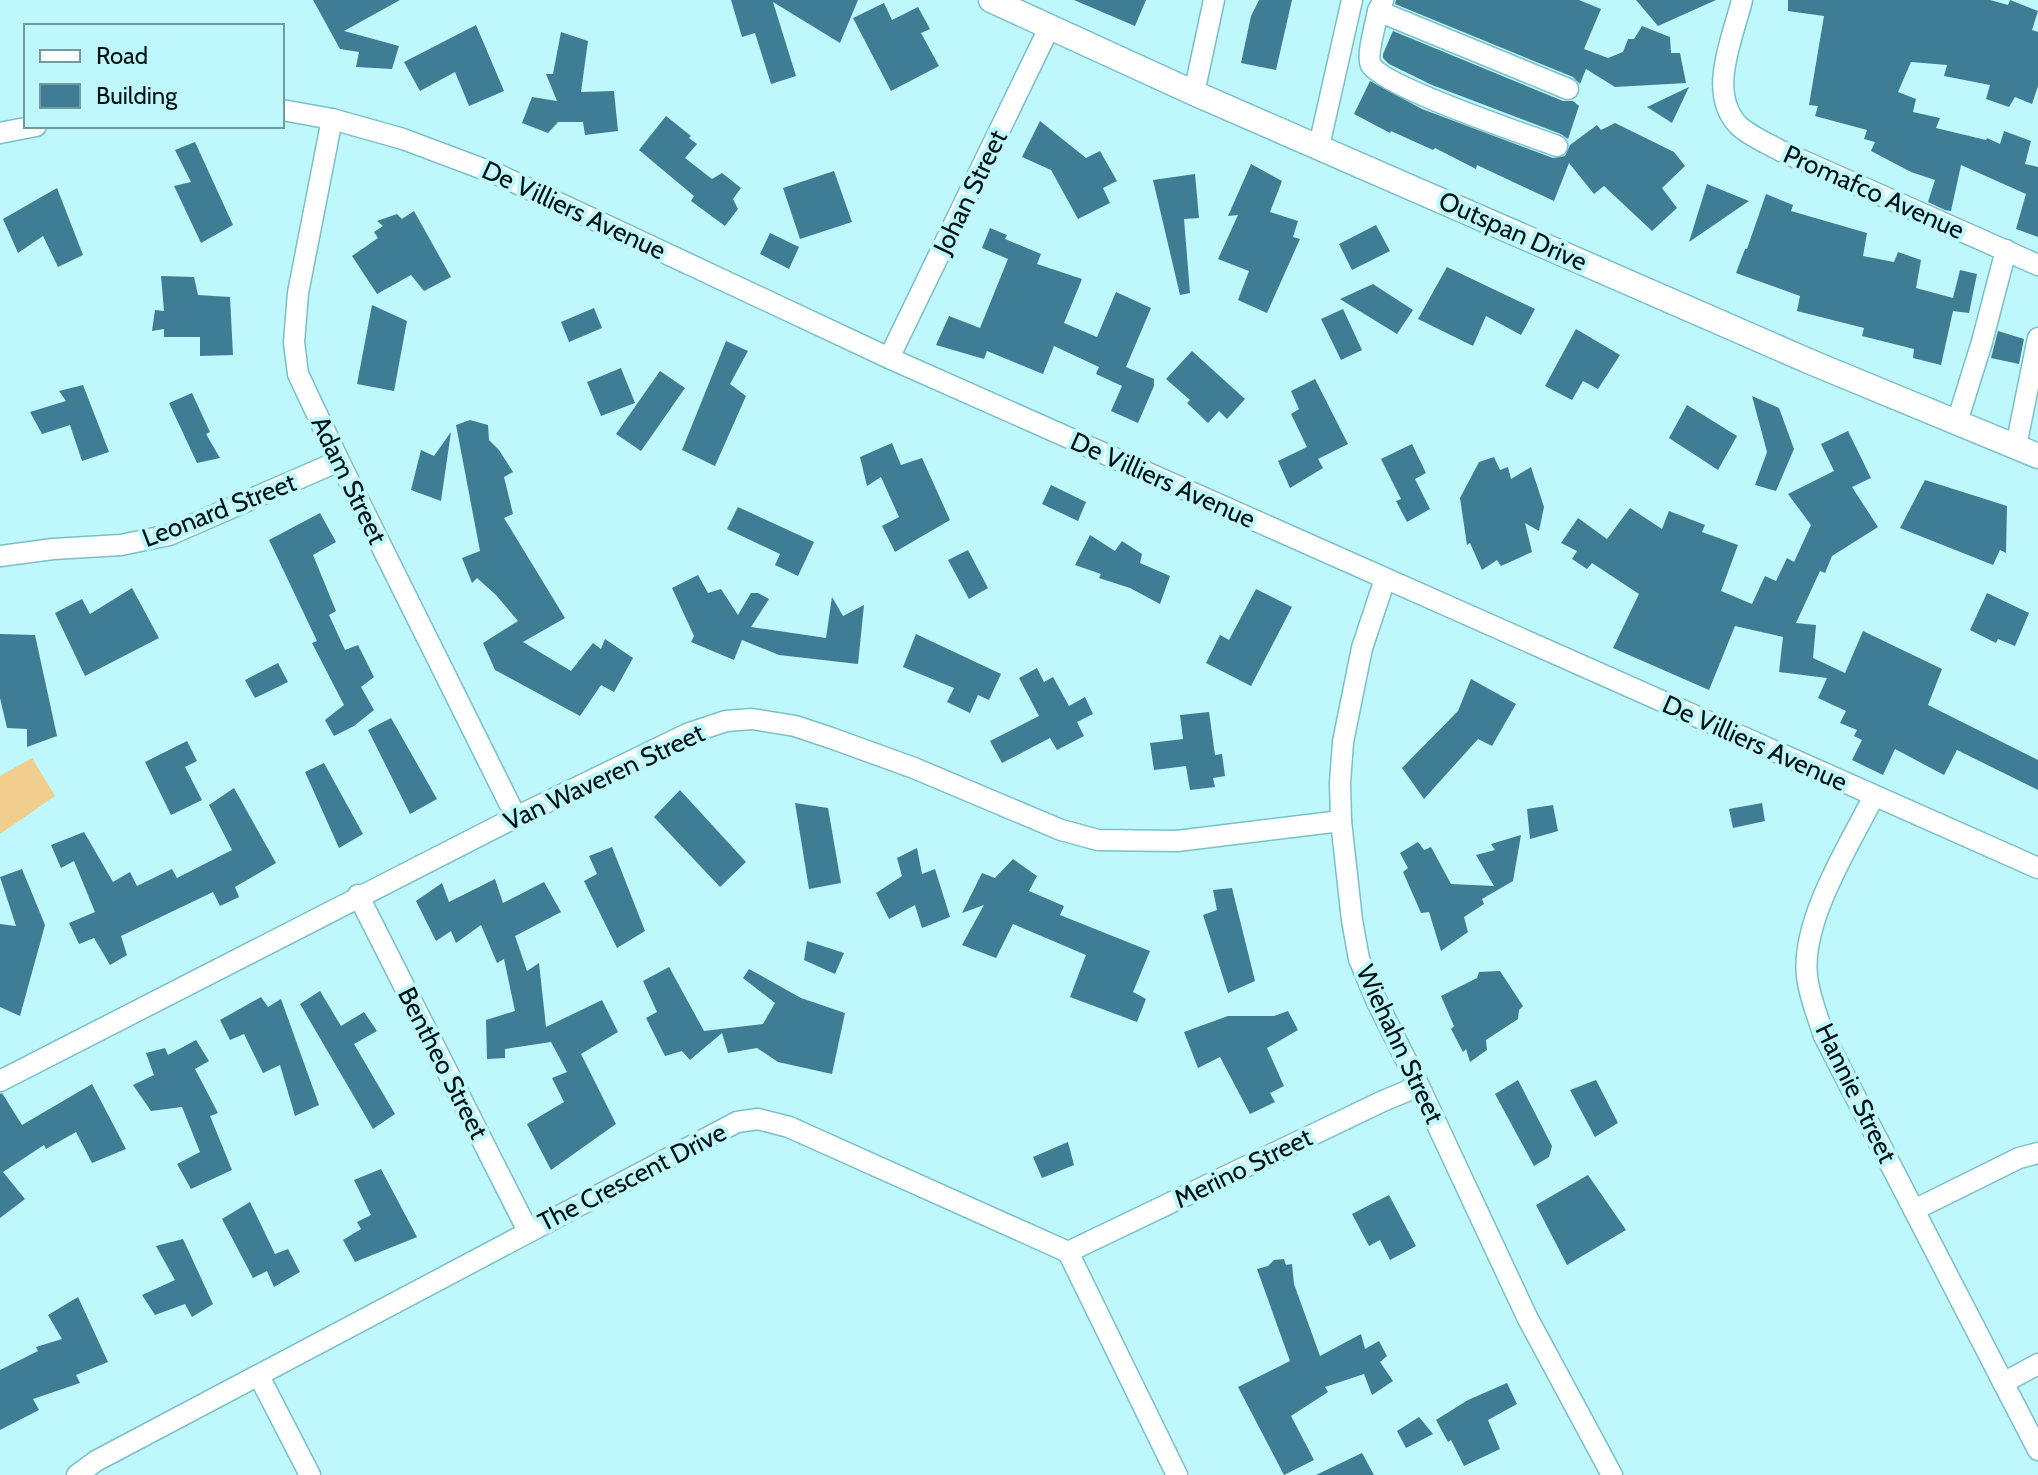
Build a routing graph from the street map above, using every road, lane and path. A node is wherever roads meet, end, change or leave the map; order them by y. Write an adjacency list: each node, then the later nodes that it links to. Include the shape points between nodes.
1 (991, 0): 6 (street, Outspan Drive)
2 (1214, 0): 8 (street)
3 (1352, 0): 13 (street)
4 (1742, 0): 15 (street, Promafco Avenue, via 1723,76 1723,102 1741,127 1781,151)
5 (1380, 6): 7 (street); 14 (street, via 1369,59 1372,68 1409,90)
6 (1050, 26): 8 (street, Outspan Drive); 18 (street, Johan Street)
7 (1568, 89)
8 (1194, 93): 13 (street, Outspan Drive)
9 (284, 110): 10 (street, De Villiers Avenue)
10 (332, 119): 18 (street, De Villiers Avenue, via 499,175); 22 (street, Adam Street, via 298,293 294,342 298,374)
11 (26, 128): 12 (street)
12 (0, 133)
13 (1319, 146): 19 (street, Outspan Drive)
14 (1557, 146)
15 (2006, 250): 16 (street, Promafco Avenue); 19 (street)
16 (2038, 265)
17 (2036, 346): 20 (street)
18 (889, 358): 24 (street, De Villiers Avenue)
19 (1957, 422): 20 (street, Outspan Drive)
20 (2016, 446): 21 (street, Outspan Drive)
21 (2038, 456)
22 (339, 461): 23 (street, Leonard Street, via 169,535 121,545); 26 (street, Adam Street)
23 (0, 556)
24 (1385, 579): 25 (street, De Villiers Avenue); 27 (street, Wiehahn Street, via 1349,709)
25 (1874, 796): 28 (street, De Villiers Avenue); 33 (street, Hannie Street, via 1814,919 1807,976 1824,1036)
26 (516, 817): 27 (street, Van Waveren Street, via 687,734 752,719 831,738 1098,840 1177,841); 29 (street, Van Waveren Street)
27 (1341, 821): 31 (street, Wiehahn Street, via 1359,959)
28 (2038, 868)
29 (358, 895): 30 (street, Van Waveren Street); 34 (street, Bentheo Street)
30 (0, 1081)
31 (1419, 1086): 35 (street, Merino Street); 43 (street, Wiehahn Street, via 1527,1317)
32 (2038, 1153): 33 (street)
33 (1914, 1210): 38 (street, Hannie Street)
34 (528, 1231): 35 (street, The Crescent Drive, via 737,1122 758,1119 789,1127); 37 (street, The Crescent Drive)
35 (1068, 1252): 42 (street)
36 (2038, 1364): 38 (street)
37 (259, 1376): 40 (street, The Crescent Drive); 41 (street)
38 (2003, 1383): 39 (street, Hannie Street)
39 (2038, 1450)
40 (77, 1475)
41 (310, 1475)
42 (1177, 1475)
43 (1612, 1475)

